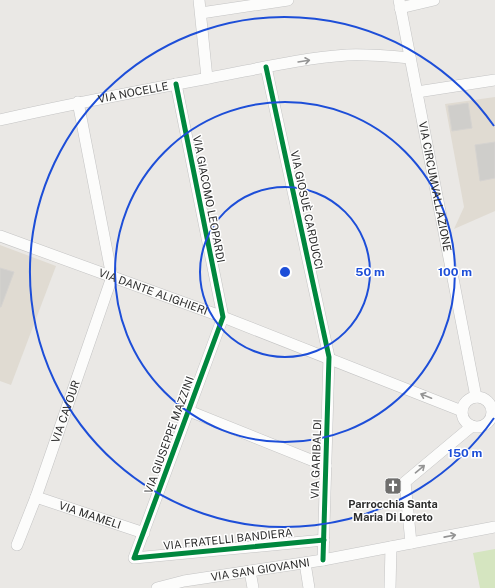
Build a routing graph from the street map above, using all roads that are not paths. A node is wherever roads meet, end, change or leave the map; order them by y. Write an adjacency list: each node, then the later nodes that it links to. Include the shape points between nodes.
1 (199, 0): 5 (street)
2 (288, 0): 5 (street)
3 (434, 0): 4 (street)
4 (400, 4): 6 (street, VIA CIRCUMVALLAZIONE)
5 (201, 13): 8 (street)
6 (410, 58): 7 (street, VIA NOCELLE, one-way to 6, via 346,55); 11 (street, VIA CIRCUMVALLAZIONE)
7 (266, 67): 8 (street, VIA NOCELLE); 17 (street, VIA GIOSUÈ CARDUCCI)
8 (207, 78): 10 (street, VIA NOCELLE)
9 (495, 80): 11 (street)
10 (176, 84): 12 (street, VIA NOCELLE); 16 (street, VIA GIACOMO LEOPARDI)
11 (417, 92): 18 (street, VIA CIRCUMVALLAZIONE)
12 (78, 102): 13 (street, VIA NOCELLE); 15 (street)
13 (0, 120)
14 (0, 236): 15 (street, VIA DANTE ALIGHIERI)
15 (112, 277): 16 (street, VIA DANTE ALIGHIERI); 24 (street, VIA CAVOUR)
16 (223, 317): 17 (street, VIA DANTE ALIGHIERI); 20 (street, VIA GIUSEPPE MAZZINI)
17 (328, 358): 21 (street, VIA DANTE ALIGHIERI, one-way to 17); 23 (street, VIA GARIBALDI)
18 (476, 397): 19 (street, via 483,399); 21 (street, via 469,399)
19 (493, 409): 22 (street, via 486,424)
20 (189, 411): 23 (street); 26 (street, VIA GIUSEPPE MAZZINI)
21 (462, 411): 22 (street, via 466,423)
22 (472, 426): 28 (street, one-way to 22, via 405,482)
23 (326, 466): 27 (street, VIA GARIBALDI)
24 (36, 496): 26 (street, VIA MAMELI); 29 (street, VIA CAVOUR)
25 (495, 527): 28 (street, VIA SAN GIOVANNI, one-way to 25)
26 (144, 533): 31 (street, VIA GIUSEPPE MAZZINI)
27 (324, 540): 31 (street, VIA FRATELLI BANDIERA); 32 (street, VIA GARIBALDI)
28 (411, 543): 30 (street, VIA SAN GIOVANNI)
29 (17, 545)
30 (391, 547): 32 (street, VIA SAN GIOVANNI); 38 (street)
31 (134, 558)
32 (323, 560): 33 (street, VIA SAN GIOVANNI)
33 (305, 563): 34 (street, VIA SAN GIOVANNI); 37 (street)
34 (250, 571): 35 (street, VIA SAN GIOVANNI, via 184,580); 36 (street)
35 (158, 588)
36 (253, 588)
37 (309, 588)
38 (390, 588)

